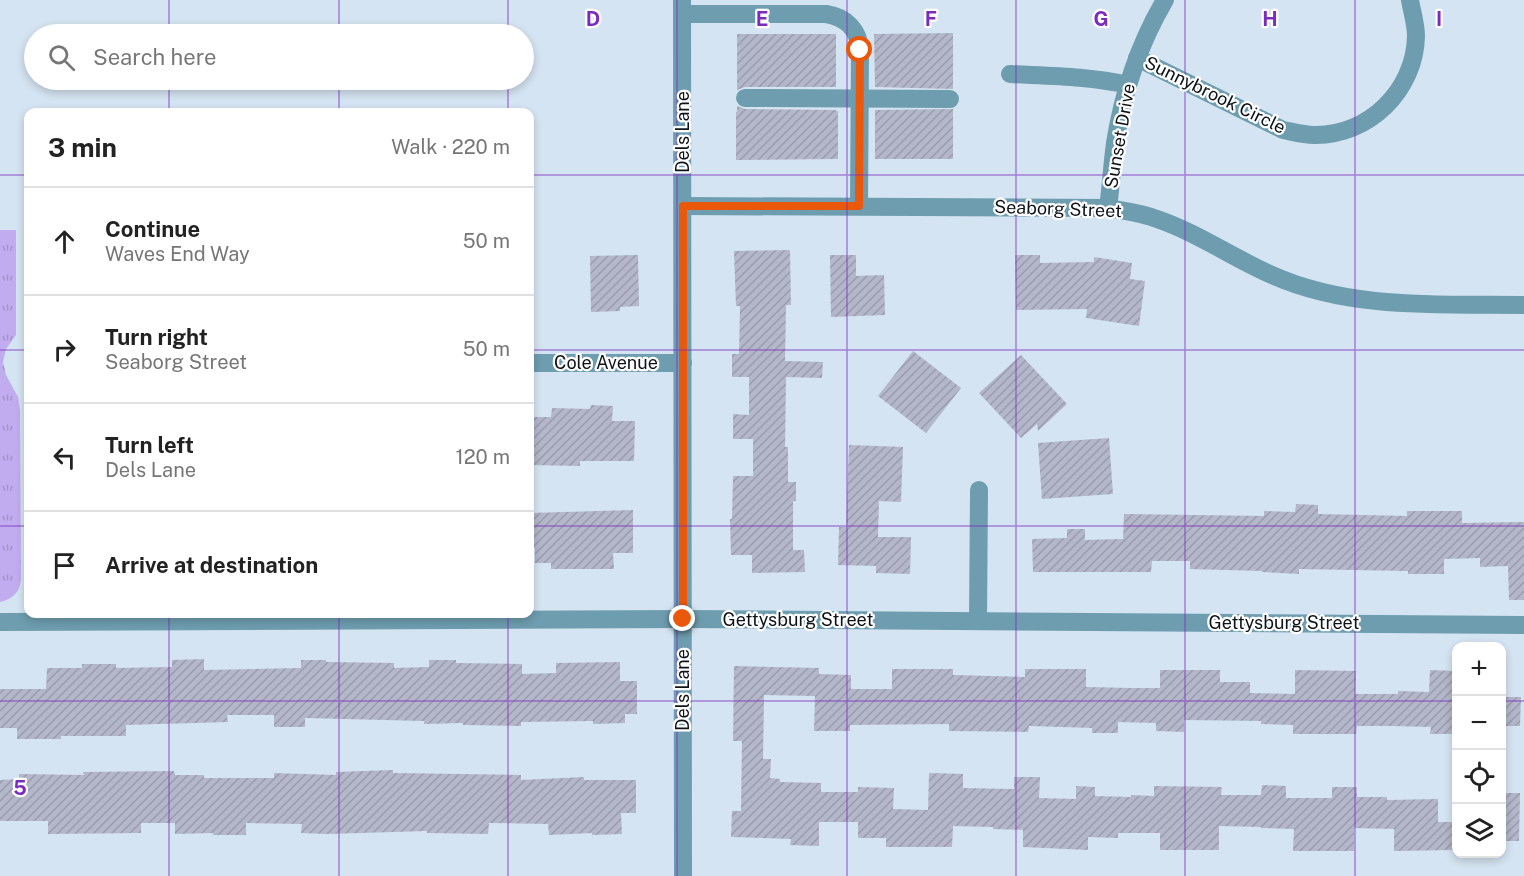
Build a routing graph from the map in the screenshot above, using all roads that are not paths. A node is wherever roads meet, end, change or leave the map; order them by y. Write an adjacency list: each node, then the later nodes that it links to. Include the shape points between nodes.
1 (1165, 0): 5 (street, Sunset Drive)
2 (1410, 0): 5 (street, Sunnybrook Circle, via 1416,36 1406,79 1375,116 1331,134 1315,136 1283,130)
3 (682, 7): 4 (street); 11 (street, Dels Lane)
4 (800, 7): 9 (street, via 843,19 854,30 860,44)
5 (1137, 58): 7 (street, Sunset Drive)
6 (1010, 74): 7 (street)
7 (1128, 84): 13 (street, Sunset Drive, via 1115,143)
8 (745, 98): 9 (street)
9 (860, 98): 10 (street); 12 (street)
10 (950, 99)
11 (683, 206): 12 (street, Seaborg Street); 16 (street, Dels Lane)
12 (859, 206): 13 (street, Seaborg Street)
13 (1108, 208): 14 (street, Seaborg Street, via 1155,218 1272,276 1351,298)
14 (1524, 305)
15 (534, 363): 16 (street, Cole Avenue)
16 (683, 363): 19 (street, Dels Lane)
17 (979, 490): 20 (street)
18 (44, 618): 19 (street, Gettysburg Street); 21 (street, Gettysburg Street)
19 (683, 619): 20 (street, Gettysburg Street); 23 (street, Dels Lane)
20 (978, 621): 22 (street, Gettysburg Street)
21 (0, 622)
22 (1524, 625)
23 (683, 876)

